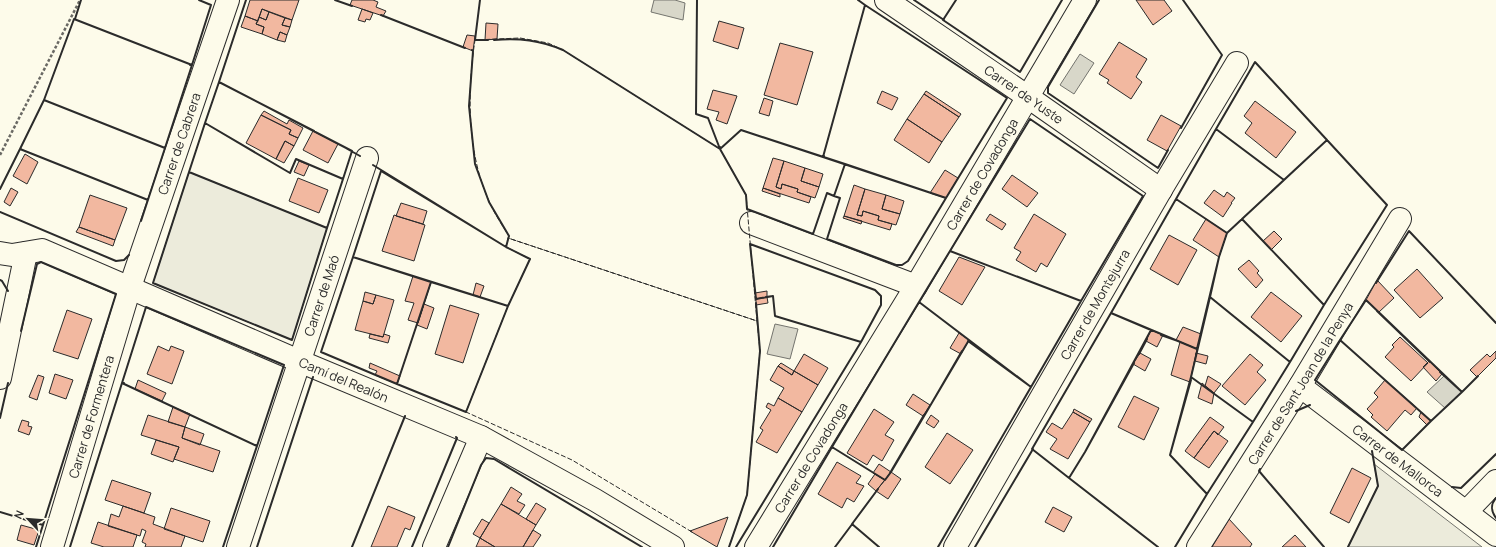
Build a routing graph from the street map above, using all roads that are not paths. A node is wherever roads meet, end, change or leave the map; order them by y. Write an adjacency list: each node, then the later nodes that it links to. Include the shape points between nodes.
1 (228, 0): 13 (street, Carrer de Cabrera)
2 (886, 0): 5 (street, Carrer de Yuste)
3 (1085, 0): 5 (street, Carrer de Covadonga)
4 (1237, 62): 7 (street, Carrer de Montejurra)
5 (1028, 97): 7 (street, Carrer de Yuste); 12 (street, Carrer de Covadonga)
6 (367, 158): 14 (street, Carrer de Maó)
7 (1161, 190): 26 (street, Carrer de Montejurra)
8 (1400, 220): 16 (street, Carrer de Sant Joan de la Penya)
9 (751, 223): 12 (street)
10 (0, 253): 11 (street, Camí del Realón)
11 (26, 253): 13 (street, Camí del Realón, via 42,250); 15 (street)
12 (916, 286): 25 (street, Carrer de Covadonga)
13 (130, 287): 14 (street, Camí del Realón); 21 (street, Carrer de Formentera)
14 (299, 361): 17 (street, Camí del Realón); 22 (street, Carrer de Maó)
15 (0, 378)
16 (1300, 386): 19 (street, Carrer de Mallorca); 27 (street, Carrer de Sant Joan de la Penya)
17 (481, 437): 23 (street); 24 (street, Camí del Realón, via 595,500)
18 (1496, 481): 19 (street)
19 (1466, 511): 20 (street, Carrer de Mallorca)
20 (1496, 535)
21 (52, 547)
22 (238, 547)
23 (434, 547)
24 (673, 547)
25 (756, 547)
26 (955, 547)
27 (1198, 547)

